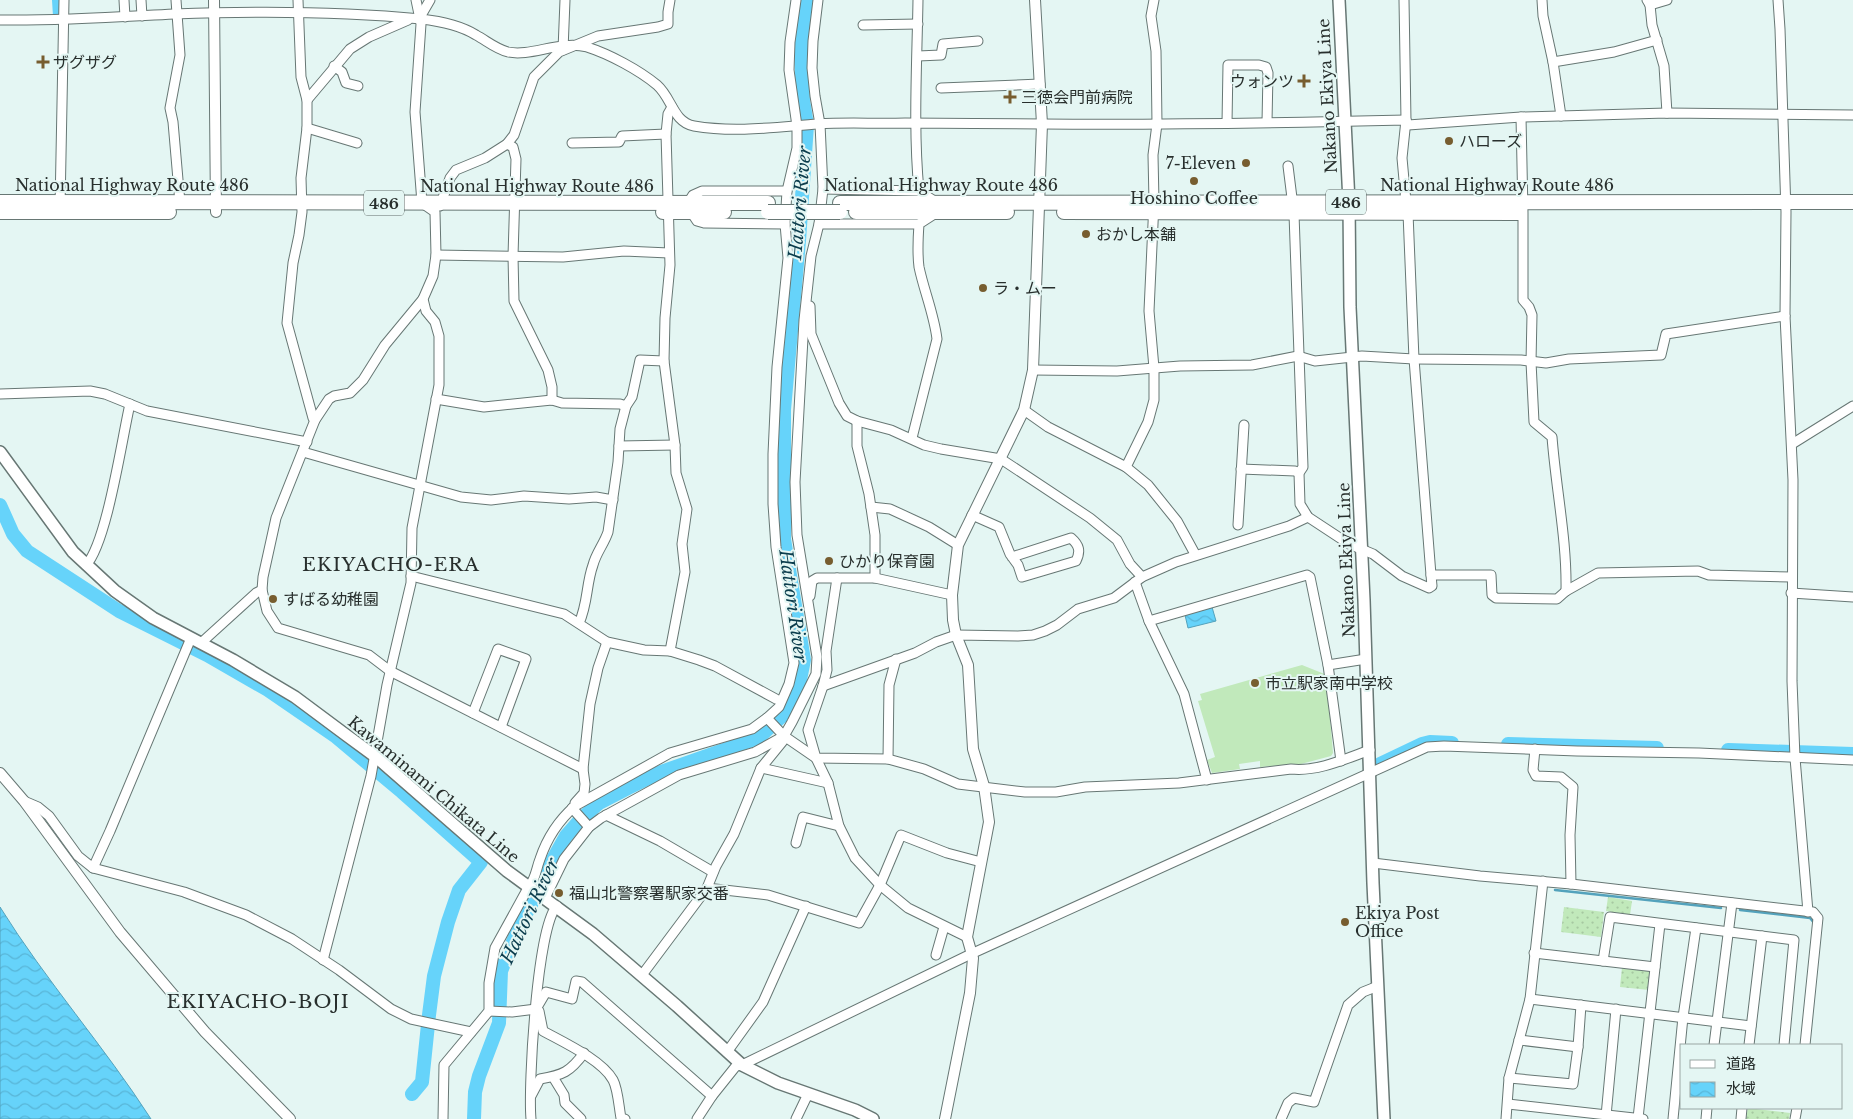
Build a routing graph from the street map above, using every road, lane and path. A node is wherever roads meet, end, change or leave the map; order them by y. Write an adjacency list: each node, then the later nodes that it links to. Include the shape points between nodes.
1 (64, 0): 27 (street)
2 (124, 0): 26 (street)
3 (141, 0): 25 (street)
4 (176, 0): 24 (street)
5 (214, 0): 23 (street)
6 (298, 0): 22 (street)
7 (416, 0): 28 (street)
8 (430, 0): 28 (street)
9 (566, 0): 35 (street)
10 (670, 0): 34 (street, via 668,24 598,36)
11 (796, 0): 57 (street, via 789,70)
12 (818, 0): 54 (street, via 812,68)
13 (918, 0): 31 (street)
14 (1035, 0): 39 (street)
15 (1154, 0): 56 (street, via 1151,16 1156,51)
16 (1339, 0): 50 (main road, Nakano Ekiya Line)
17 (1404, 0): 49 (street)
18 (1542, 0): 37 (street)
19 (1667, 0): 21 (street)
20 (1778, 0): 45 (street)
21 (1649, 2): 32 (street)
22 (298, 12): 23 (street); 28 (street); 42 (street, via 301,77)
23 (214, 13): 24 (street); 72 (street)
24 (176, 14): 25 (street); 69 (street, via 180,55 170,108)
25 (142, 16): 26 (street)
26 (125, 17): 27 (street)
27 (65, 19): 29 (street); 71 (street)
28 (415, 19): 35 (street, via 460,27 507,52); 38 (street, via 369,37 350,49); 70 (street, via 420,24 414,112)
29 (0, 20)
30 (863, 24): 31 (street)
31 (918, 24): 36 (street)
32 (1657, 40): 37 (street, via 1614,52); 44 (street, via 1664,66)
33 (978, 41): 36 (street, via 943,44 941,55)
34 (582, 44): 35 (street); 43 (street, via 653,82)
35 (565, 47): 62 (street, via 534,77 514,135)
36 (918, 56): 52 (street)
37 (1553, 62): 47 (street)
38 (334, 66): 40 (street, via 342,72 346,83); 42 (street)
39 (1040, 84): 41 (street); 55 (street)
40 (358, 86)
41 (941, 88)
42 (307, 100): 58 (street)
43 (672, 107): 57 (street, via 683,122 692,126 743,129); 59 (street)
44 (1667, 113): 45 (street); 47 (street)
45 (1782, 114): 46 (street); 75 (street)
46 (1853, 115)
47 (1561, 116): 48 (street)
48 (1521, 117): 49 (street, via 1408,125); 85 (street)
49 (1406, 120): 50 (street); 84 (street, via 1402,158)
50 (1344, 121): 51 (street); 83 (main road, Nakano Ekiya Line)
51 (1267, 122): 53 (street); 53 (street, via 1268,73 1259,64 1228,65)
52 (915, 123): 54 (street); 55 (street); 66 (street)
53 (1227, 123): 56 (street)
54 (820, 124): 57 (street); 64 (street)
55 (1042, 124): 56 (street); 74 (street)
56 (1157, 124): 81 (street, via 1153,155)
57 (797, 126): 65 (street, via 797,148)
58 (307, 128): 60 (street); 76 (street)
59 (666, 134): 61 (street, via 622,136 619,142); 78 (street)
60 (357, 142)
61 (572, 143)
62 (507, 144): 73 (street, via 456,170); 77 (street, via 512,147 516,159)
63 (1288, 166): 82 (street)
64 (823, 189): 66 (street); 89 (street)
65 (787, 191): 79 (street, via 702,191 693,196); 88 (street)
66 (919, 191): 80 (street)
67 (0, 202): 71 (highway, National Highway Route 486 / 486)
68 (1853, 202): 75 (highway, National Highway Route 486 / 486)
69 (180, 203): 71 (highway, National Highway Route 486 / 486); 72 (highway, National Highway Route 486 / 486)
70 (422, 203): 73 (highway, National Highway Route 486 / 486); 76 (highway, National Highway Route 486 / 486)
71 (60, 207): 72 (highway, National Highway Route 486 / 486); 86 (highway, National Highway Route 486 / 486)
72 (216, 207): 76 (highway, National Highway Route 486 / 486)
73 (438, 207): 76 (highway, National Highway Route 486 / 486); 77 (highway, National Highway Route 486 / 486); 92 (street)
74 (1040, 207): 80 (highway, National Highway Route 486 / 486); 81 (highway, National Highway Route 486 / 486); 103 (street)
75 (1785, 207): 85 (highway, National Highway Route 486 / 486); 87 (highway, National Highway Route 486 / 486); 96 (street)
76 (302, 208): 111 (street, via 287,324)
77 (515, 208): 78 (highway, National Highway Route 486 / 486); 93 (street)
78 (668, 208): 79 (highway, National Highway Route 486 / 486); 91 (street)
79 (690, 208): 80 (highway, National Highway Route 486 / 486); 88 (street, via 696,221 704,224)
80 (937, 208): 90 (street)
81 (1153, 208): 82 (highway, National Highway Route 486 / 486); 102 (street, via 1149,311)
82 (1293, 208): 83 (highway, National Highway Route 486 / 486); 97 (street)
83 (1349, 208): 84 (highway, National Highway Route 486 / 486); 98 (main road, Nakano Ekiya Line)
84 (1407, 208): 85 (highway, National Highway Route 486 / 486); 99 (street)
85 (1523, 208): 101 (street, via 1523,300 1532,316)
86 (0, 212)
87 (1853, 212)
88 (785, 224): 158 (street, via 788,258 777,366 773,504 781,583 793,649 794,663)
89 (819, 224): 90 (street); 94 (street)
90 (919, 224): 114 (street, via 919,267 937,339)
91 (669, 253): 93 (street, via 624,251 562,257); 100 (street)
92 (436, 255): 93 (street); 95 (street, via 433,276)
93 (513, 256): 106 (street, via 514,301 548,370)
94 (807, 290): 112 (street, via 810,290 811,334 839,404 847,416); 147 (street, via 795,482 798,535)
95 (423, 299): 105 (street, via 438,336 439,385); 111 (street, via 385,345 363,380 350,392 329,399)
96 (1785, 316): 101 (street, via 1666,334 1661,355); 116 (street)
97 (1298, 356): 98 (street, via 1315,361); 102 (street, via 1252,365); 124 (street, via 1303,467)
98 (1352, 356): 99 (street); 132 (main road, Nakano Ekiya Line)
99 (1414, 359): 101 (street); 136 (street)
100 (664, 361): 108 (street, via 640,360 632,397); 117 (street)
101 (1531, 362): 143 (street, via 1534,422 1552,438 1567,563)
102 (1154, 368): 103 (street); 122 (street, via 1154,400 1148,422)
103 (1033, 370): 110 (street)
104 (0, 394): 107 (street, via 90,391)
105 (436, 399): 106 (street, via 484,406); 125 (street)
106 (552, 400): 108 (street)
107 (130, 404): 115 (street, via 147,411); 135 (street, via 106,518 92,559)
108 (626, 406): 118 (street)
109 (1853, 406): 116 (street)
110 (1024, 410): 121 (street); 122 (street, via 1048,427)
111 (315, 420): 115 (street)
112 (857, 421): 114 (street); 127 (street, via 858,446)
113 (1244, 425): 123 (street)
114 (912, 438): 121 (street, via 924,445)
115 (307, 442): 120 (street)
116 (1792, 444): 138 (street)
117 (675, 445): 118 (street); 153 (street, via 676,473 687,509 682,544 685,572)
118 (619, 446): 126 (street)
119 (0, 452): 135 (main road, Kawaminami Chikata Line)
120 (304, 452): 125 (street); 142 (street, via 276,518)
121 (1001, 459): 128 (street); 141 (street, via 1110,534)
122 (1126, 467): 133 (street, via 1148,485 1177,521)
123 (1241, 469): 124 (street); 130 (street)
124 (1299, 473): 129 (street, via 1300,504)
125 (420, 485): 126 (street, via 460,498 491,500 524,496); 137 (street, via 412,528)
126 (613, 500): 149 (street, via 608,532 593,563)
127 (871, 507): 131 (street, via 890,509); 140 (street, via 875,535)
128 (972, 515): 131 (street); 134 (street, via 998,527)
129 (1308, 517): 132 (street, via 1349,544); 133 (street, via 1289,526)
130 (1238, 525)
131 (958, 545): 145 (street)
132 (1361, 548): 136 (street, via 1402,576 1429,588 1432,586); 155 (main road, Nakano Ekiya Line)
133 (1196, 554): 141 (street)
134 (1012, 557): 134 (street, via 1022,577 1076,561 1080,554 1071,538)
135 (86, 565): 151 (main road, Kawaminami Chikata Line, via 153,618)
136 (1431, 575): 143 (street, via 1491,575 1492,595 1496,598 1557,599)
137 (411, 576): 149 (street, via 549,609); 157 (street)
138 (1792, 577): 143 (street, via 1709,575 1698,571 1598,572); 144 (street)
139 (837, 578): 140 (street); 147 (street, via 812,581); 159 (street)
140 (874, 578): 145 (street)
141 (1139, 580): 148 (street); 150 (street, via 1114,598 1078,609 1057,625 1033,635)
142 (262, 590): 151 (street); 157 (street, via 267,612 278,628 369,655)
143 (1566, 591)
144 (1791, 593): 146 (street); 169 (street)
145 (952, 595): 150 (street)
146 (1853, 597)
147 (808, 604): 164 (street, via 817,657 816,674 792,722)
148 (1149, 621): 156 (street, via 1307,575); 177 (street, via 1184,694)
149 (580, 623): 152 (street)
150 (956, 635): 154 (street); 179 (street, via 968,665 973,749)
151 (196, 640): 167 (main road, Kawaminami Chikata Line, via 295,697); 188 (street)
152 (607, 642): 153 (street, via 644,650); 173 (street, via 590,704)
153 (670, 651): 160 (street, via 716,666)
154 (896, 659): 159 (street); 170 (street, via 889,685)
155 (1366, 659): 156 (street); 166 (main road, Nakano Ekiya Line)
156 (1328, 665): 171 (street)
157 (390, 671): 161 (street); 167 (street)
158 (789, 684): 160 (street); 162 (street, via 779,707)
159 (823, 686): 168 (street, via 808,730)
160 (776, 699): 162 (street, via 776,705)
161 (473, 713): 163 (street); 163 (street, via 498,650 526,658)
162 (767, 718): 164 (street); 181 (street, via 752,729 670,753)
163 (502, 727): 173 (street)
164 (782, 734): 168 (street); 174 (street, via 783,740); 182 (street, via 755,752 679,775)
165 (1535, 749): 169 (street); 175 (street, via 1426,747); 191 (street, via 1533,770 1536,776 1561,777 1572,787)
166 (1370, 750): 171 (street); 175 (main road, Nakano Ekiya Line)
167 (376, 757): 194 (main road, Kawaminami Chikata Line); 209 (street)
168 (816, 758): 170 (street); 178 (street)
169 (1795, 758): 172 (street); 199 (street)
170 (888, 759): 179 (street, via 924,769 958,784)
171 (1341, 760): 177 (street, via 1304,770)
172 (1853, 760)
173 (583, 768): 181 (street, via 584,793)
174 (761, 768): 178 (street); 189 (street, via 734,834)
175 (1370, 769): 187 (main road, Nakano Ekiya Line); 207 (street)
176 (0, 773): 180 (street)
177 (1207, 780): 179 (street, via 1085,786 1056,792 1025,792)
178 (828, 783): 184 (street)
179 (984, 786): 186 (street, via 990,822)
180 (24, 801): 188 (street, via 49,816 78,856); 242 (street, via 120,932 205,1032)
181 (574, 809): 183 (street); 194 (street, via 563,816 548,840)
182 (606, 816): 183 (street); 189 (street, via 660,841)
183 (588, 826): 195 (street, via 564,859)
184 (839, 826): 185 (street, via 803,817); 192 (street, via 854,858)
185 (796, 843)
186 (981, 862): 192 (street, via 901,836); 205 (street)
187 (1373, 863): 190 (street); 213 (main road, Nakano Ekiya Line)
188 (92, 868): 209 (street, via 184,892 246,915)
189 (713, 872): 193 (street)
190 (1542, 881): 191 (street); 206 (street)
191 (1571, 884): 196 (street)
192 (880, 885): 198 (street, via 860,923); 201 (street, via 908,908)
193 (707, 888): 198 (street, via 768,895); 212 (street)
194 (530, 889): 195 (main road, Kawaminami Chikata Line); 218 (street, via 495,948 489,983)
195 (544, 898): 197 (main road, Kawaminami Chikata Line)
196 (1732, 903): 199 (street); 203 (street)
197 (557, 906): 212 (main road, Kawaminami Chikata Line); 216 (street, via 552,911 545,934)
198 (806, 906): 232 (street, via 763,1002)
199 (1808, 912): 229 (street, via 1813,912 1818,918)
200 (1660, 924): 202 (street); 210 (street, via 1610,917); 211 (street)
201 (944, 927): 205 (street); 208 (street)
202 (1696, 928): 203 (street); 220 (street)
203 (1728, 932): 204 (street); 221 (street)
204 (1762, 936): 222 (street); 228 (street, via 1794,940)
205 (967, 937): 207 (street)
206 (1534, 953): 210 (street); 214 (street)
207 (972, 954): 234 (street); 250 (street, via 970,993)
208 (936, 956)
209 (323, 960): 223 (street, via 391,1009 411,1018)
210 (1603, 961): 211 (street)
211 (1655, 967): 219 (street)
212 (642, 975): 232 (main road, Kawaminami Chikata Line)
213 (1378, 986): 251 (street, via 1363,992 1348,1005 1314,1102 1294,1098 1288,1102); 252 (main road, Nakano Ekiya Line)
214 (1530, 999): 215 (street); 224 (street)
215 (1581, 1005): 217 (street); 230 (street)
216 (537, 1009): 218 (street); 233 (street, via 543,1031); 238 (street, via 546,992 572,999 576,981 582,982); 239 (street)
217 (1616, 1009): 219 (street); 241 (street)
218 (490, 1011): 223 (street)
219 (1649, 1013): 220 (street); 254 (street)
220 (1683, 1016): 221 (street); 225 (street)
221 (1717, 1022): 222 (street); 226 (street)
222 (1752, 1026): 227 (street)
223 (471, 1032): 243 (street, via 444,1064)
224 (1519, 1040): 230 (street); 236 (street)
225 (1680, 1044)
226 (1714, 1044)
227 (1749, 1044)
228 (1784, 1044)
229 (1805, 1044)
230 (1578, 1046): 236 (street, via 1573,1084)
231 (1680, 1047): 255 (street)
232 (727, 1052): 234 (main road, Kawaminami Chikata Line)
233 (584, 1054): 235 (street, via 572,1069); 246 (street, via 613,1080)
234 (742, 1066): 237 (main road, Kawaminami Chikata Line); 238 (street, via 736,1066)
235 (553, 1077): 239 (street, via 540,1079); 245 (street, via 565,1103)
236 (1509, 1078): 240 (street)
237 (808, 1094): 248 (street); 249 (main road, Kawaminami Chikata Line)
238 (712, 1096): 247 (street)
239 (529, 1099): 244 (street)
240 (1508, 1104): 241 (street); 253 (street)
241 (1606, 1116): 254 (street)
242 (290, 1119)
243 (443, 1119)
244 (531, 1119)
245 (581, 1119)
246 (622, 1119)
247 (697, 1119)
248 (796, 1119)
249 (873, 1119)
250 (945, 1119)
251 (1281, 1119)
252 (1384, 1119)
253 (1506, 1119)
254 (1641, 1119)
255 (1673, 1119)

